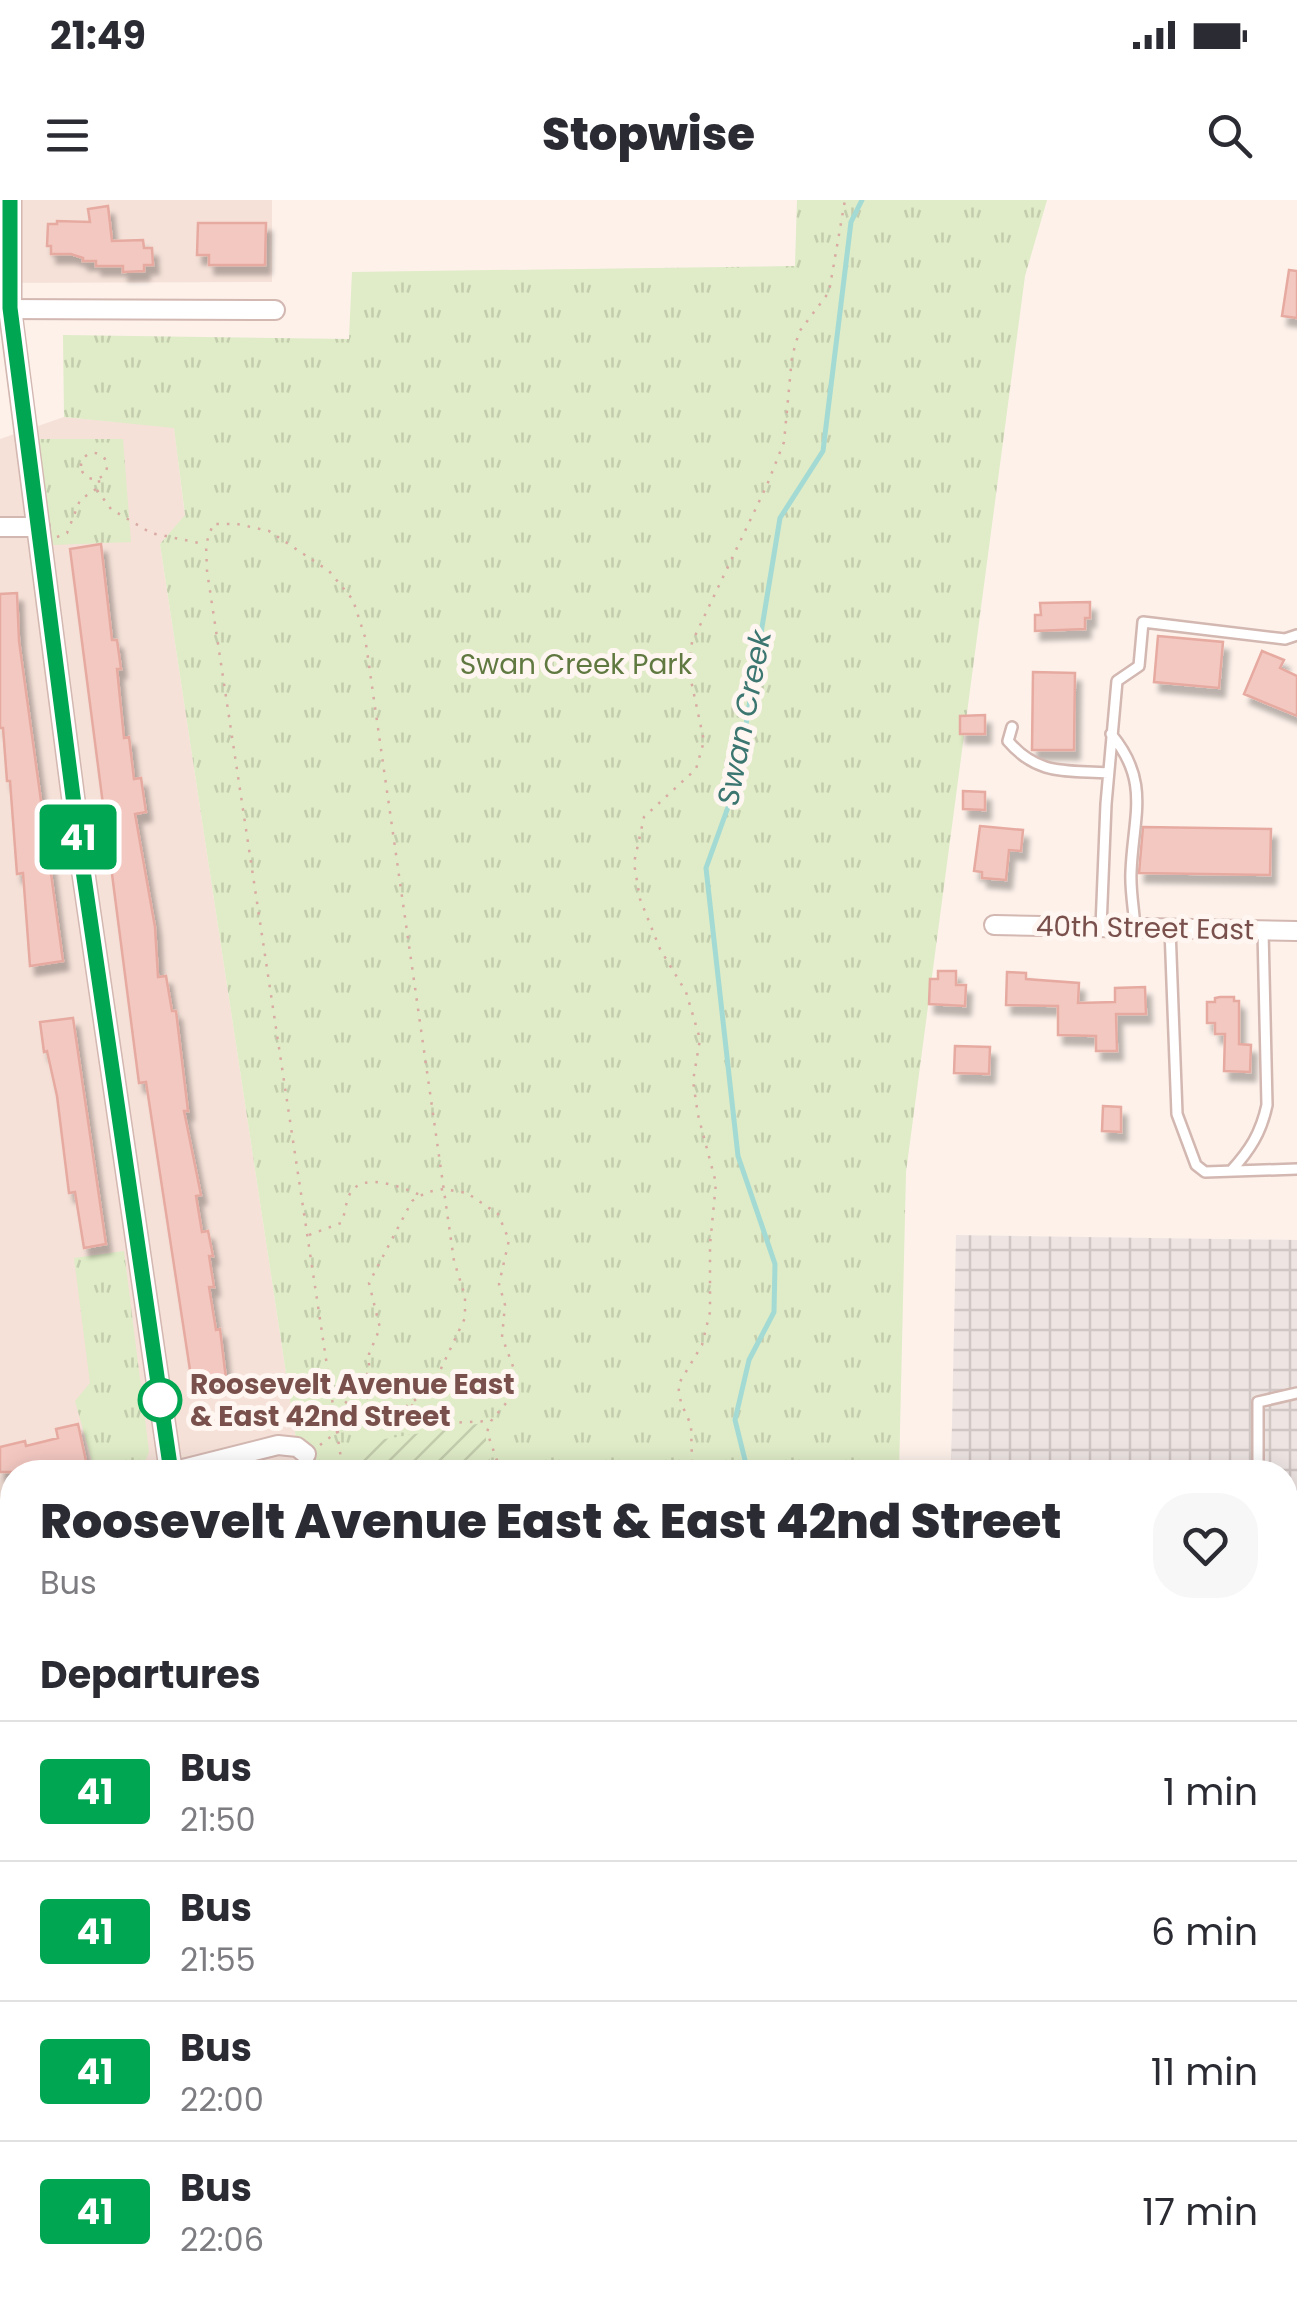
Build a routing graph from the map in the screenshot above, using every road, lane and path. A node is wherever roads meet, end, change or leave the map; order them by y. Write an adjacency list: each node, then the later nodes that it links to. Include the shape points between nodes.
1 (10, 200): 3 (street)
2 (845, 200): 38 (path, via 829,292 799,332 792,357 784,442 692,642 689,671 704,741 696,769 644,817 634,863 640,900 686,992 700,1038 694,1080 716,1183 710,1312 702,1344 678,1386 691,1425)
3 (5, 308): 4 (street); 8 (street)
4 (275, 310)
5 (99, 478): 5 (path, via 106,462 89,453 82,472); 6 (path)
6 (96, 490): 8 (path, via 80,500 66,533); 9 (path, via 111,509 151,534)
7 (0, 526): 8 (street)
8 (41, 533): 32 (street)
9 (206, 544): 22 (path, via 212,524 269,531 329,571 353,600 373,682); 24 (path)
10 (1297, 635): 12 (lane, via 1143,622 1138,666 1117,681)
11 (1012, 728): 13 (lane, via 1008,741 1042,769)
12 (1111, 734): 13 (lane); 16 (lane, via 1129,756 1139,800 1131,874)
13 (1108, 773): 15 (lane)
14 (994, 925): 15 (street, 40th Street East)
15 (1100, 928): 16 (street, 40th Street East)
16 (1135, 928): 17 (street, 40th Street East)
17 (1170, 929): 18 (street, 40th Street East); 21 (lane, via 1177,1114 1196,1165 1205,1172)
18 (1262, 931): 19 (street, 40th Street East); 21 (lane, via 1267,1106 1262,1130)
19 (1297, 932)
20 (1297, 1169): 21 (lane)
21 (1231, 1171)
22 (444, 1189): 23 (path); 28 (path, via 467,1306 438,1374); 30 (path, via 485,1203 509,1240 500,1284 506,1306 502,1337 515,1384)
23 (421, 1196): 24 (path, via 365,1182 348,1197 341,1224); 29 (path, via 412,1201 369,1283 380,1328)
24 (307, 1235): 31 (path)
25 (349, 1386): 29 (path, via 341,1398)
26 (1297, 1393): 39 (lane, via 1258,1402)
27 (367, 1397): 29 (path, via 362,1410)
28 (409, 1404): 30 (path, via 449,1423); 31 (path)
29 (350, 1407): 31 (path)
30 (491, 1421): 37 (path)
31 (337, 1432): 35 (path); 36 (path)
32 (169, 1460)
33 (219, 1460): 34 (street, via 284,1444)
34 (307, 1460)
35 (313, 1460)
36 (342, 1460)
37 (496, 1460)
38 (692, 1460)
39 (1258, 1460)

